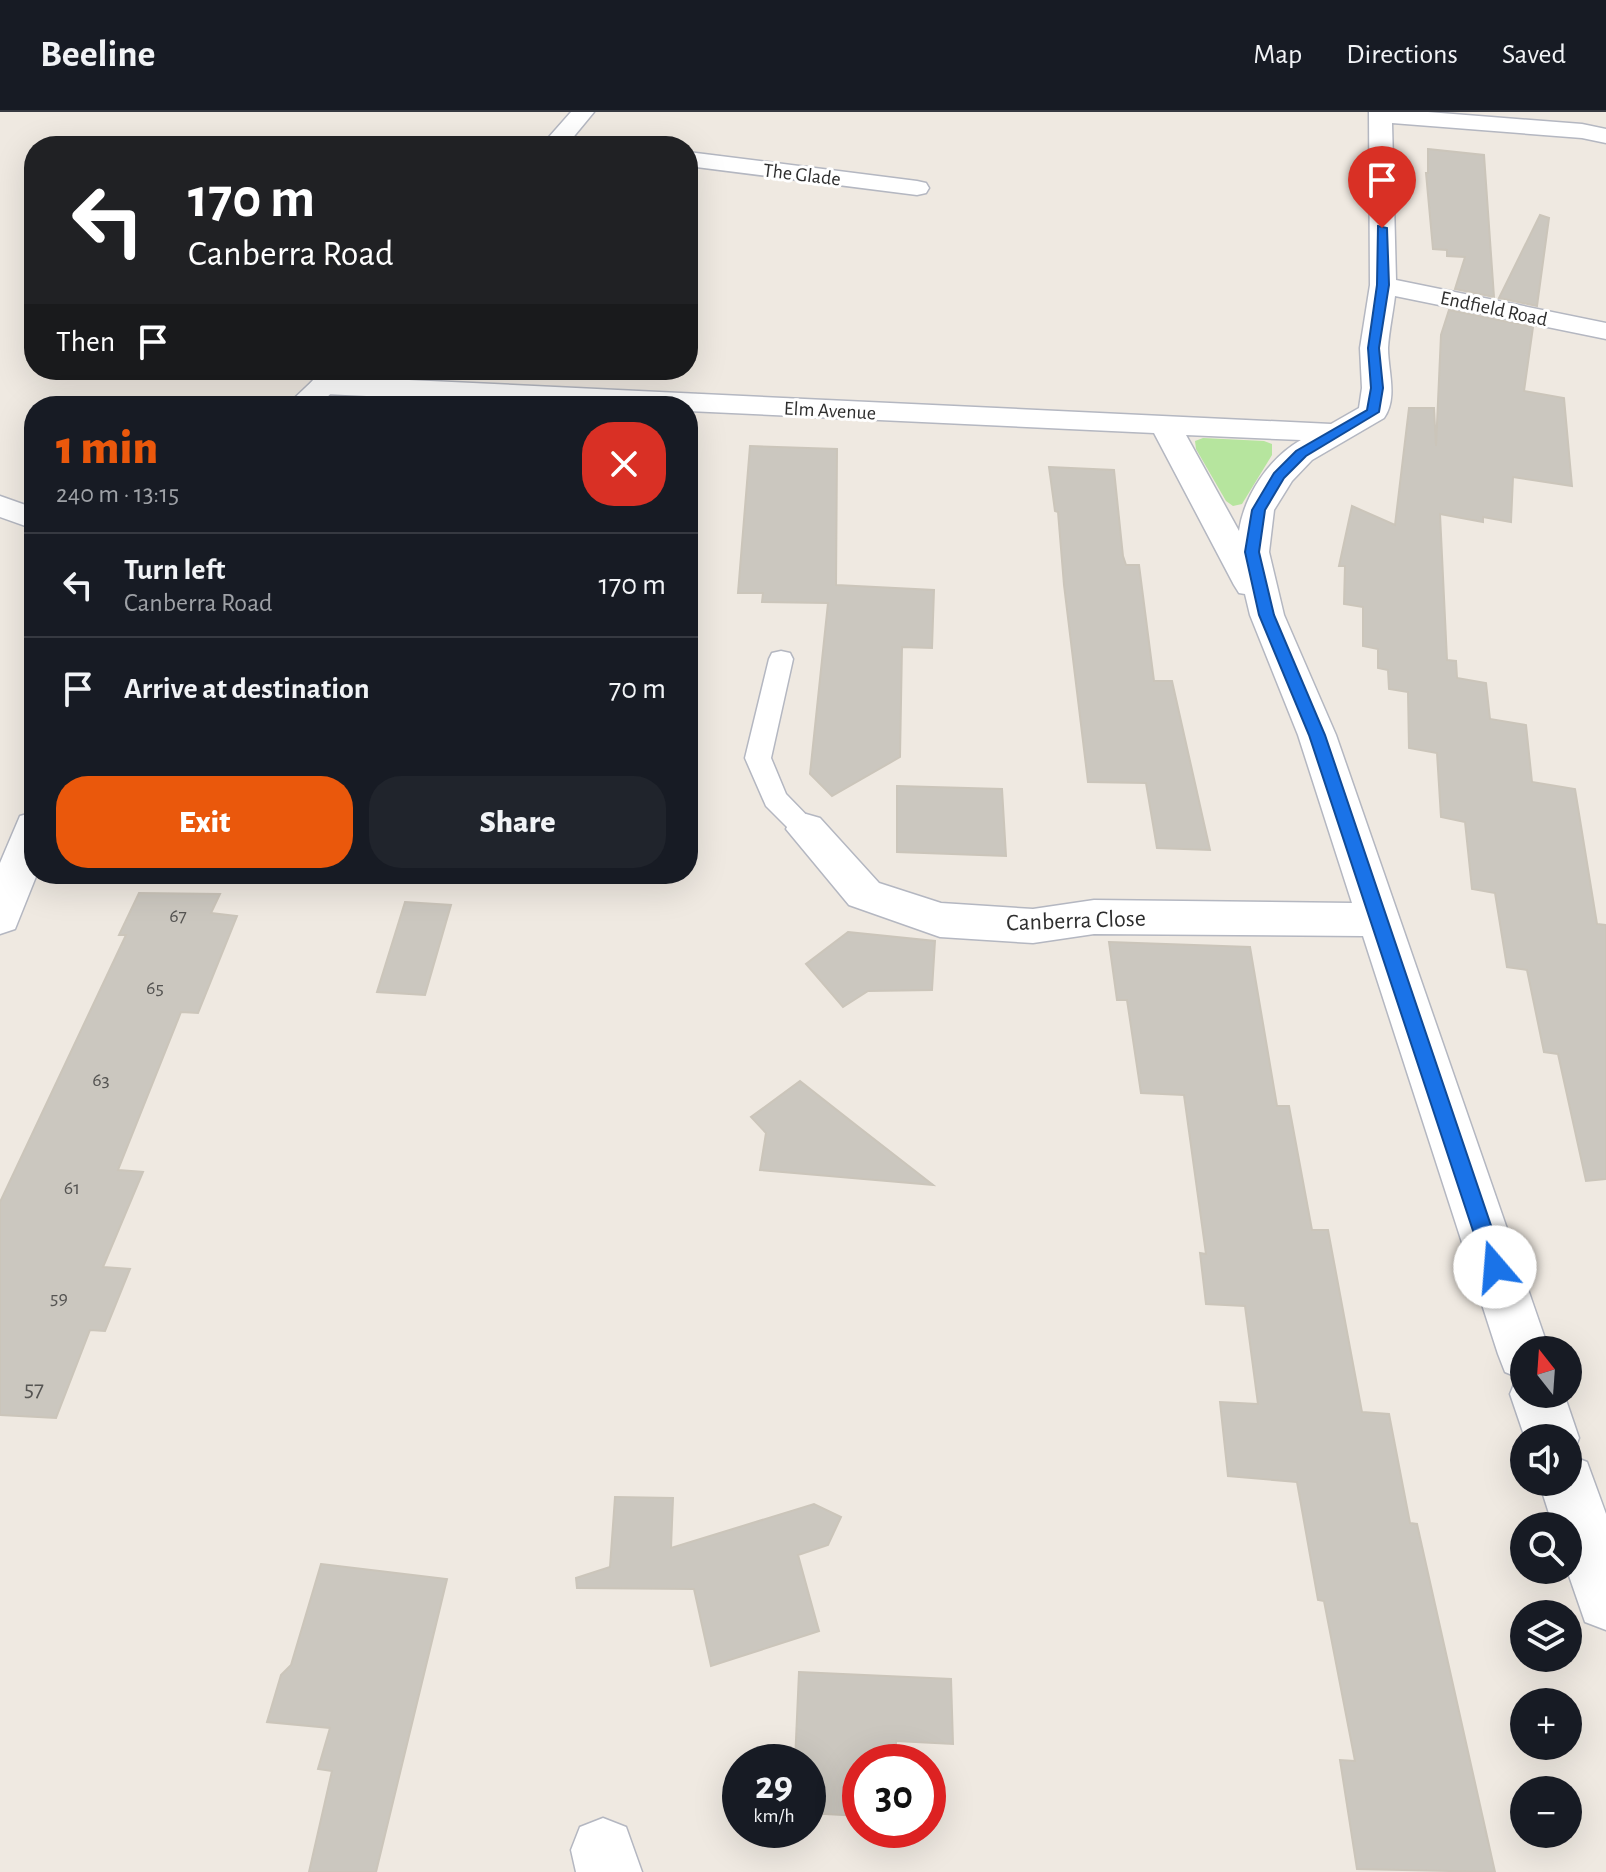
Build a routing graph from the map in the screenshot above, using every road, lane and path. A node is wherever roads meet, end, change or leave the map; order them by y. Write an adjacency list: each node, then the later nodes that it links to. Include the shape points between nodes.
1 (583, 112): 3 (street)
2 (1380, 113): 4 (street); 7 (street)
3 (561, 136)
4 (1606, 136)
5 (698, 160): 6 (street, The Glade)
6 (917, 188)
7 (1383, 285): 8 (street, Endfield Road); 15 (street, via 1374,348 1373,412)
8 (1606, 331)
9 (330, 380): 11 (street)
10 (367, 380): 12 (street, Elm Avenue)
11 (312, 396)
12 (651, 396)
13 (698, 399): 14 (street, Elm Avenue)
14 (1165, 425): 15 (street, Elm Avenue); 20 (street)
15 (1337, 433): 20 (street, via 1301,453 1258,510 1252,552)
16 (0, 497): 17 (street)
17 (24, 498)
18 (0, 506): 19 (street)
19 (24, 515)
20 (1267, 615): 25 (street, via 1317,735)
21 (781, 659): 22 (lane, via 758,758 775,799)
22 (806, 829): 25 (street, Canberra Close, via 864,894 940,920 1033,926 1094,917)
23 (24, 853): 24 (street)
24 (0, 917)
25 (1379, 920): 26 (street)
26 (1518, 1336)
27 (1572, 1496): 28 (street)
28 (1606, 1601)

